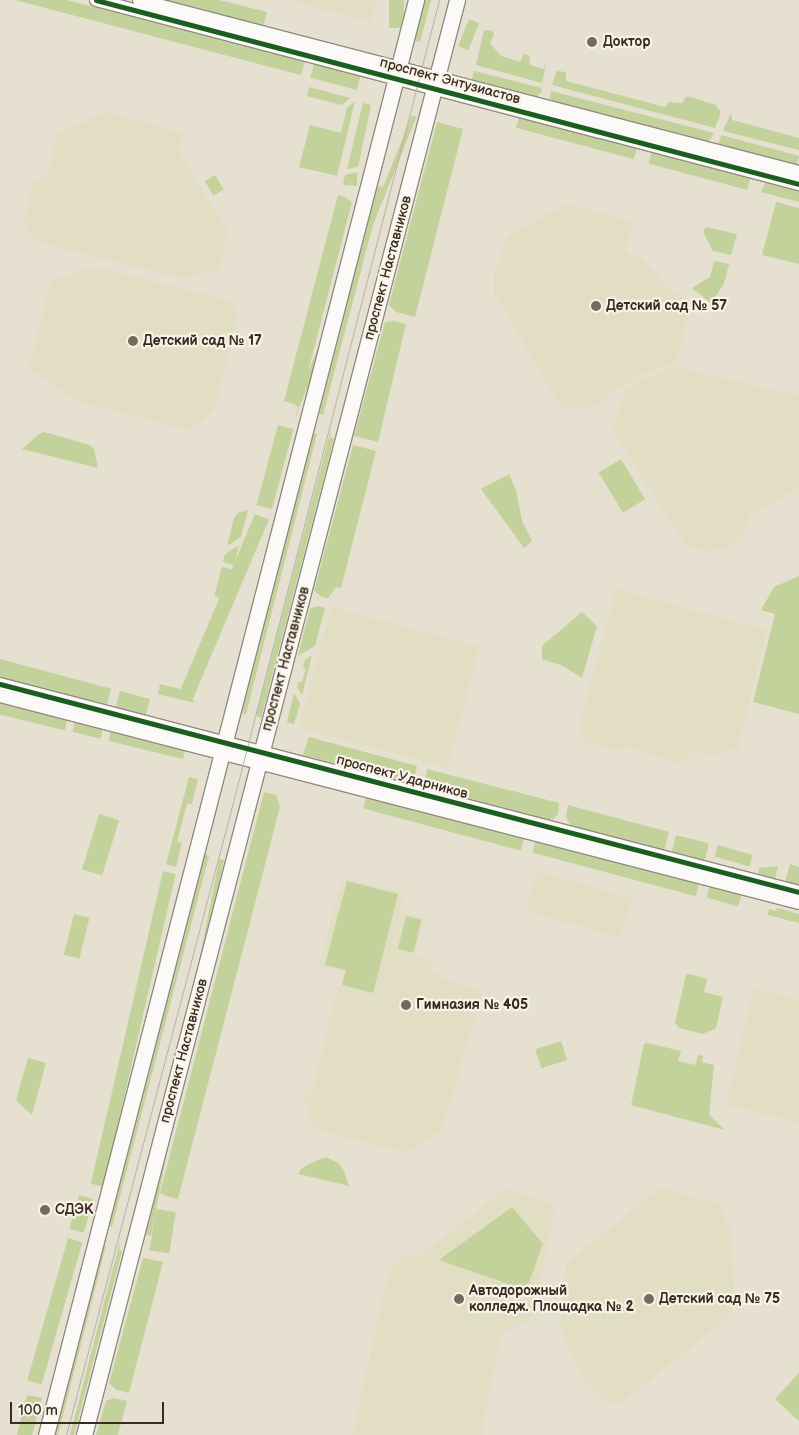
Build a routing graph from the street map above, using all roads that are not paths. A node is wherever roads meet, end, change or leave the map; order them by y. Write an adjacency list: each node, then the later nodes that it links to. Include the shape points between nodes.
1 (96, 0): 5 (street, проспект Энтузиастов)
2 (140, 0): 5 (street, проспект Энтузиастов)
3 (416, 0): 5 (main road)
4 (457, 0): 6 (main road, проспект Наставников)
5 (397, 72): 6 (street, проспект Энтузиастов); 11 (main road)
6 (436, 83): 7 (street, проспект Энтузиастов); 8 (street, проспект Энтузиастов); 12 (main road, проспект Наставников)
7 (799, 172)
8 (799, 184)
9 (0, 684): 11 (street, проспект Ударников)
10 (0, 696): 11 (street, проспект Ударников)
11 (223, 748): 12 (street, проспект Ударников); 15 (main road)
12 (260, 757): 13 (street, проспект Ударников); 14 (street, проспект Ударников); 16 (main road, проспект Наставников)
13 (799, 892)
14 (799, 903)
15 (46, 1435)
16 (84, 1435)

